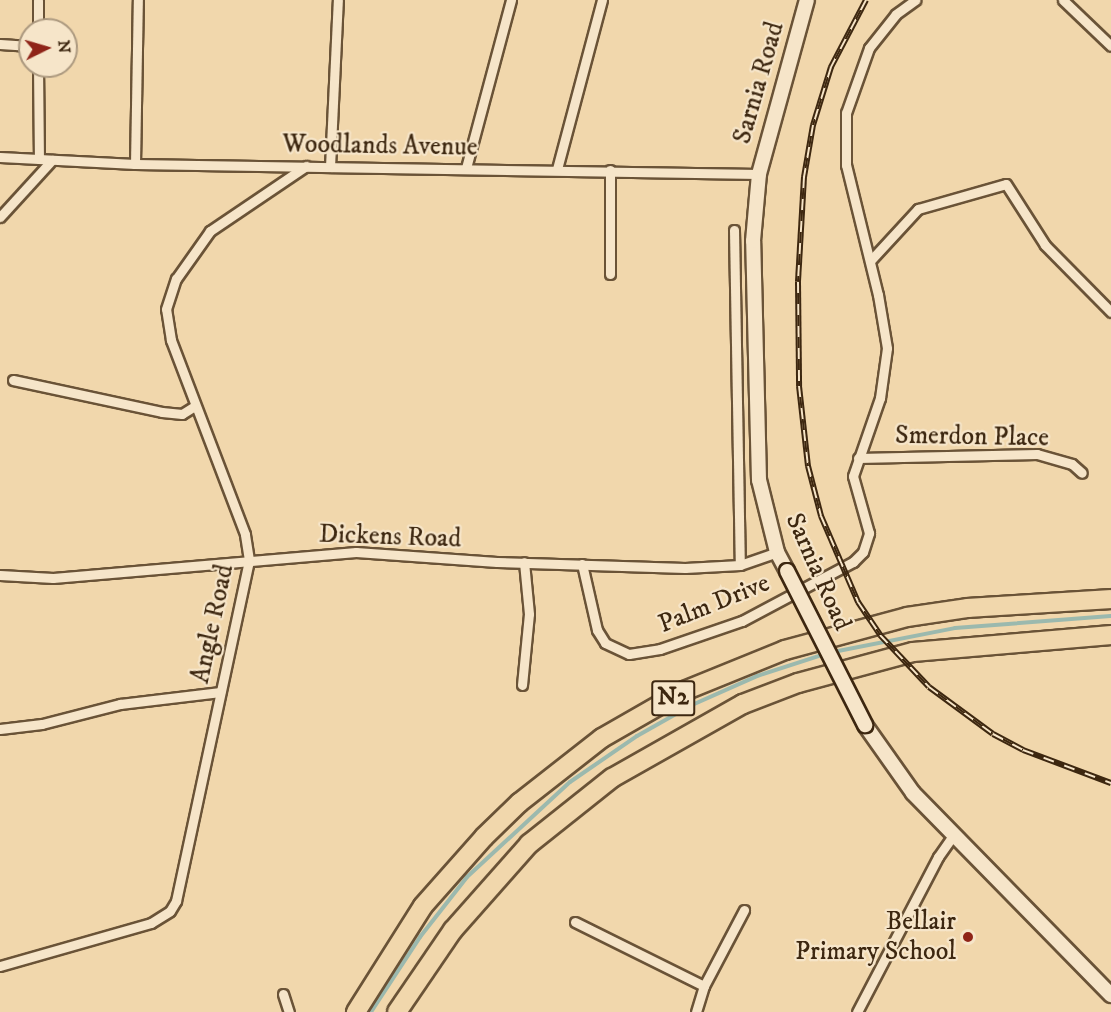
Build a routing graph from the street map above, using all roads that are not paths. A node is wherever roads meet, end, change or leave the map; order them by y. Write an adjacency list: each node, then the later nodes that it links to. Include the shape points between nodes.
1 (38, 0): 9 (street)
2 (138, 0): 17 (street)
3 (338, 0): 19 (street)
4 (510, 0): 20 (street)
5 (602, 0): 21 (street)
6 (807, 0): 23 (main road, Sarnia Road)
7 (915, 0): 26 (street, Palm Drive, via 896,14 869,48 846,112 846,165)
8 (1063, 0): 12 (street)
9 (38, 18)
10 (0, 44): 11 (street)
11 (18, 45)
12 (1111, 46)
13 (38, 78): 15 (street)
14 (0, 158): 15 (street, Woodlands Avenue)
15 (39, 159): 16 (street, Woodlands Avenue)
16 (52, 160): 17 (street, Woodlands Avenue); 24 (street)
17 (135, 164): 18 (street, Woodlands Avenue)
18 (306, 166): 19 (street, Woodlands Avenue); 32 (street, Angle Road, via 210,231 176,279 168,297 166,322)
19 (330, 167): 20 (street, Woodlands Avenue)
20 (466, 168): 21 (street, Woodlands Avenue)
21 (557, 169): 22 (street, Woodlands Avenue)
22 (610, 170): 23 (street, Woodlands Avenue); 27 (street)
23 (759, 174): 28 (main road, Sarnia Road)
24 (0, 217)
25 (734, 230): 29 (street)
26 (870, 261): 30 (street, via 918,209 1006,184 1046,245); 33 (street, Palm Drive, via 886,332 887,363 880,398)
27 (610, 274)
28 (754, 303): 29 (street); 35 (main road, Sarnia Road, via 759,480)
29 (734, 304): 39 (street)
30 (1111, 312)
31 (13, 380): 32 (street, via 162,412 182,414)
32 (195, 405): 36 (street, Angle Road, via 245,534)
33 (858, 458): 34 (street, Smerdon Place, via 1037,454 1072,464); 38 (street, Palm Drive, via 853,484 869,533 863,552 853,562 742,621 644,653 615,650 597,630)
34 (1082, 473)
35 (777, 552): 39 (street, Dickens Road); 46 (main road, Sarnia Road, bridge, via 865,725 913,793)
36 (249, 561): 37 (street, Dickens Road, via 356,552); 40 (street, Dickens Road, via 53,578); 44 (street, Angle Road)
37 (524, 562): 38 (street, Dickens Road); 43 (street, via 529,614)
38 (582, 564): 39 (street, Dickens Road, via 685,568)
39 (740, 565)
40 (0, 575)
41 (1111, 599): 54 (highway, N2, via 968,608 907,617 785,650 684,691 602,738 512,810 423,906)
42 (1111, 635): 55 (highway, N2, via 914,652 798,683 734,709 612,778 529,844 453,930)
43 (522, 685)
44 (220, 692): 45 (street, via 120,704); 49 (street, Angle Road, via 180,885 170,911 151,923)
45 (0, 729)
46 (954, 834): 52 (main road, Sarnia Road); 57 (street)
47 (744, 910): 50 (street)
48 (575, 922): 50 (street)
49 (0, 966)
50 (704, 986): 56 (street)
51 (283, 994): 53 (street)
52 (1111, 994)
53 (289, 1012)
54 (356, 1012)
55 (397, 1012)
56 (696, 1012)
57 (857, 1012)

